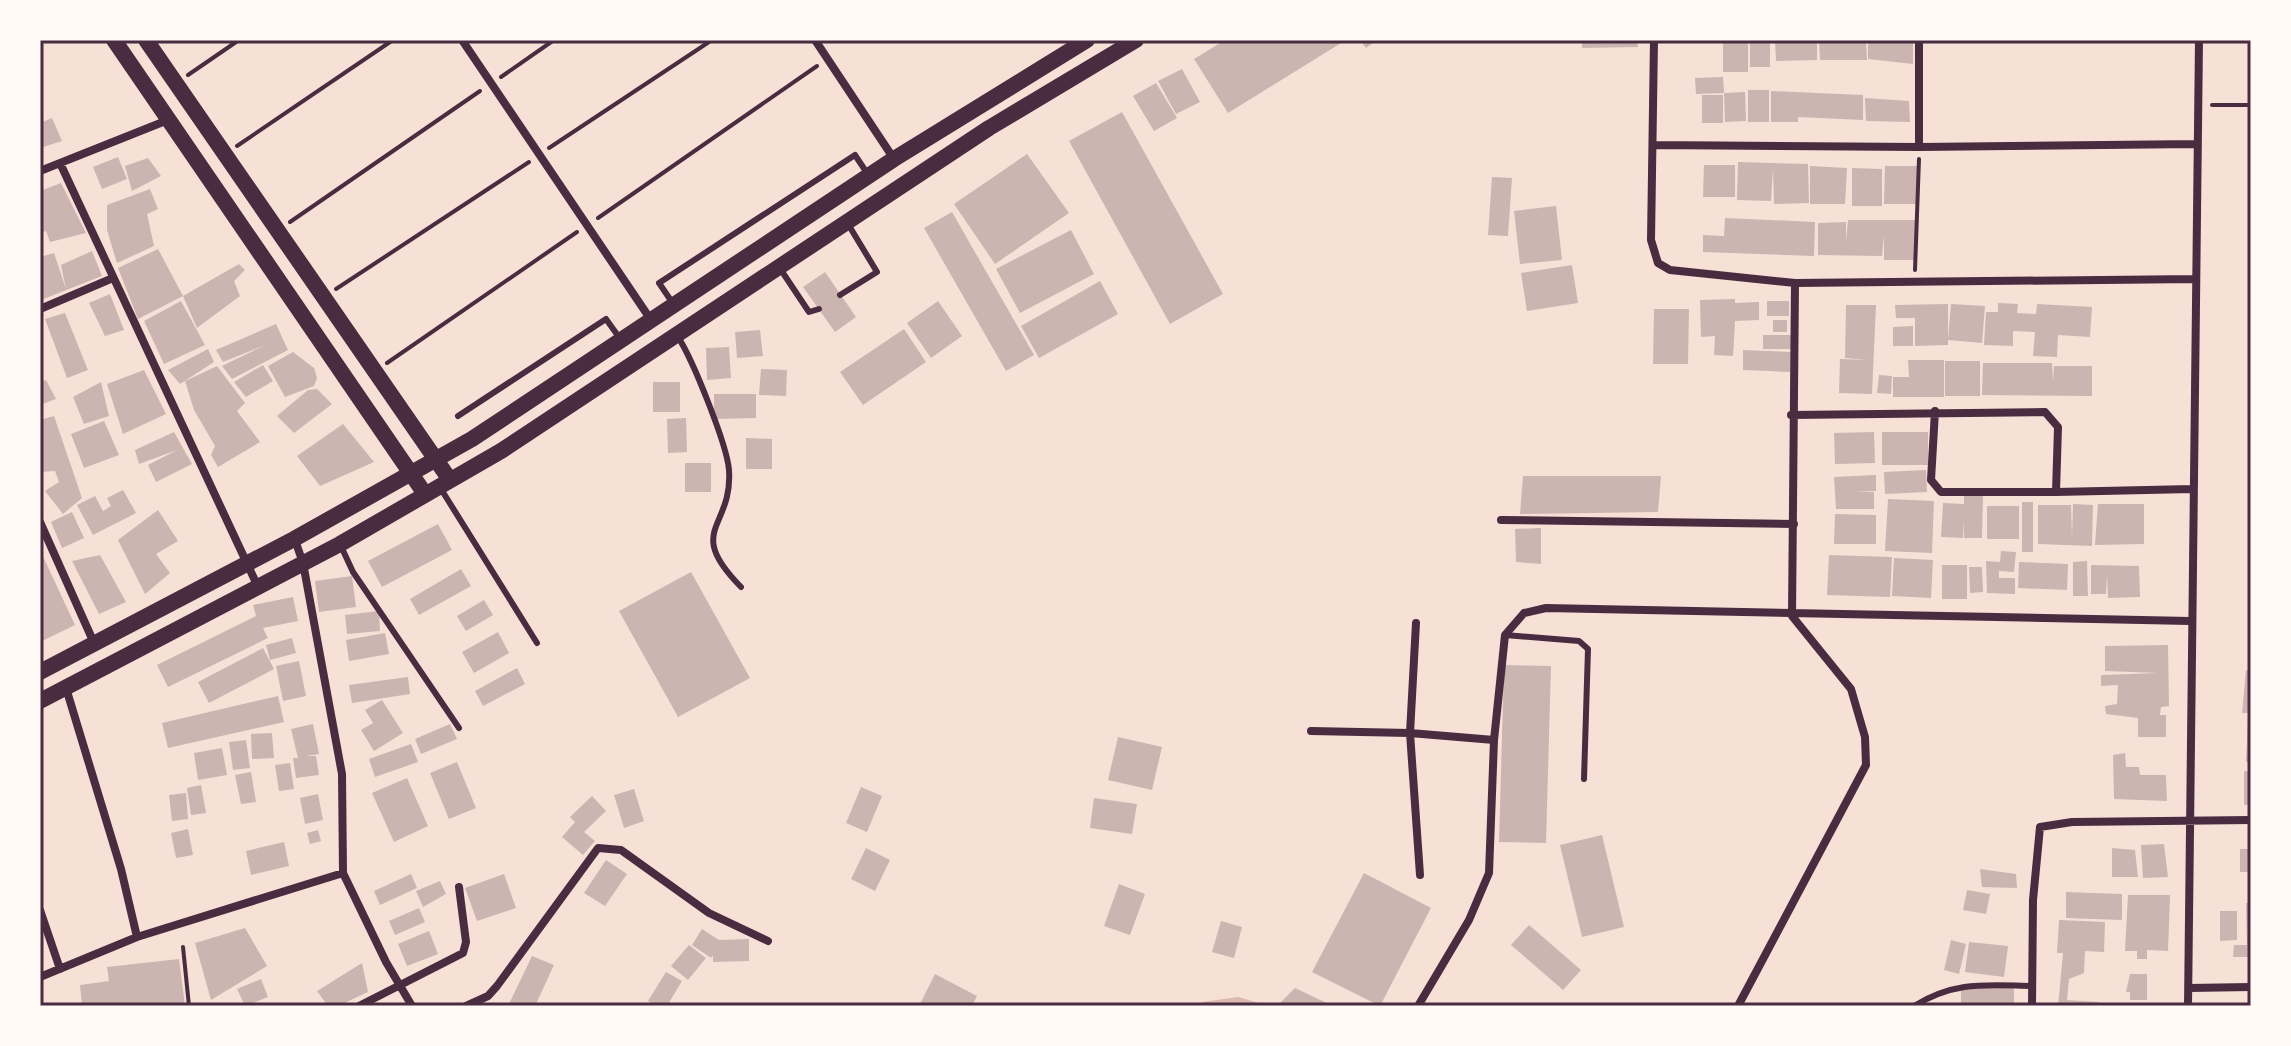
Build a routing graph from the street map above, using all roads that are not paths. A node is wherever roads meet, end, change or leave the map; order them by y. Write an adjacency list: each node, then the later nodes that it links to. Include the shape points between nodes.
1 (114, 40): 10 (main road)
2 (146, 40): 33 (main road)
3 (462, 40): 27 (street)
4 (815, 40): 14 (street)
5 (1087, 40): 14 (main road)
6 (1136, 40): 18 (main road)
7 (1654, 40): 12 (street)
8 (1919, 40): 13 (street)
9 (2199, 40): 11 (street)
10 (168, 120): 15 (street); 34 (main road)
11 (2197, 144): 13 (street); 21 (street)
12 (1653, 145): 13 (street); 22 (street, via 1651,240 1658,263 1670,270)
13 (1919, 147)
14 (894, 159): 17 (main road)
15 (60, 163): 16 (street); 20 (street)
16 (40, 171)
17 (869, 176): 24 (main road); 24 (lane, via 855,155 698,257 659,283)
18 (847, 222): 19 (main road); 23 (lane, via 877,272)
19 (779, 267): 26 (lane, via 809,312); 28 (main road)
20 (113, 278): 25 (street); 43 (street)
21 (2195, 279): 22 (street); 36 (street)
22 (1795, 283): 31 (street)
23 (840, 295)
24 (674, 305): 27 (main road)
25 (40, 309)
26 (819, 309)
27 (651, 320): 29 (main road)
28 (676, 334): 35 (main road, via 501,451); 45 (lane, via 691,358 729,468 712,549)
29 (621, 340): 32 (lane, via 606,319); 33 (main road)
30 (1935, 411): 31 (street); 37 (street, via 2045,412 2058,427); 37 (street, via 1931,480 1941,492)
31 (1791, 415): 40 (street)
32 (458, 416)
33 (436, 460): 34 (main road); 35 (main road)
34 (411, 474): 35 (main road); 41 (main road)
35 (438, 486): 42 (main road); 51 (lane)
36 (2192, 489): 37 (street); 48 (street)
37 (2056, 492)
38 (1501, 520): 40 (street)
39 (40, 522): 52 (street)
40 (1794, 524): 47 (street)
41 (294, 539): 43 (main road); 44 (street)
42 (340, 544): 44 (main road); 56 (lane, via 353,572)
43 (247, 563): 46 (street); 52 (main road)
44 (303, 563): 46 (main road); 63 (street, via 342,774)
45 (741, 587)
46 (258, 588): 54 (main road)
47 (1792, 616): 48 (street); 50 (street, via 1546,608 1524,613); 79 (street, via 1851,689 1865,737 1866,765)
48 (2190, 621): 61 (street)
49 (1416, 623): 58 (street)
50 (1505, 635): 59 (street); 60 (lane, via 1579,641 1588,649)
51 (537, 643)
52 (94, 644): 53 (main road)
53 (40, 672)
54 (66, 688): 55 (main road); 67 (street)
55 (40, 701)
56 (459, 728)
57 (1311, 731): 58 (street)
58 (1410, 733): 59 (street); 64 (street)
59 (1494, 740): 78 (street, via 1489,873 1469,920)
60 (1584, 779)
61 (2191, 820): 62 (street); 71 (street, via 2044,824 2037,832); 74 (street)
62 (2251, 820)
63 (343, 873): 67 (street); 72 (street)
64 (1420, 875)
65 (459, 887): 72 (street, via 463,953)
66 (40, 910): 69 (street)
67 (137, 937): 69 (street)
68 (768, 941): 77 (street, via 709,913 621,850 598,848 497,986)
69 (60, 969): 70 (street)
70 (40, 977)
71 (2031, 986): 80 (lane, via 1970,984 1940,990); 81 (street)
72 (399, 987): 75 (street); 76 (street)
73 (2251, 987): 74 (street)
74 (2189, 988): 82 (street)
75 (359, 1006)
76 (412, 1006)
77 (466, 1006)
78 (1418, 1006)
79 (1738, 1006)
80 (1914, 1006)
81 (2032, 1006)
82 (2188, 1006)

